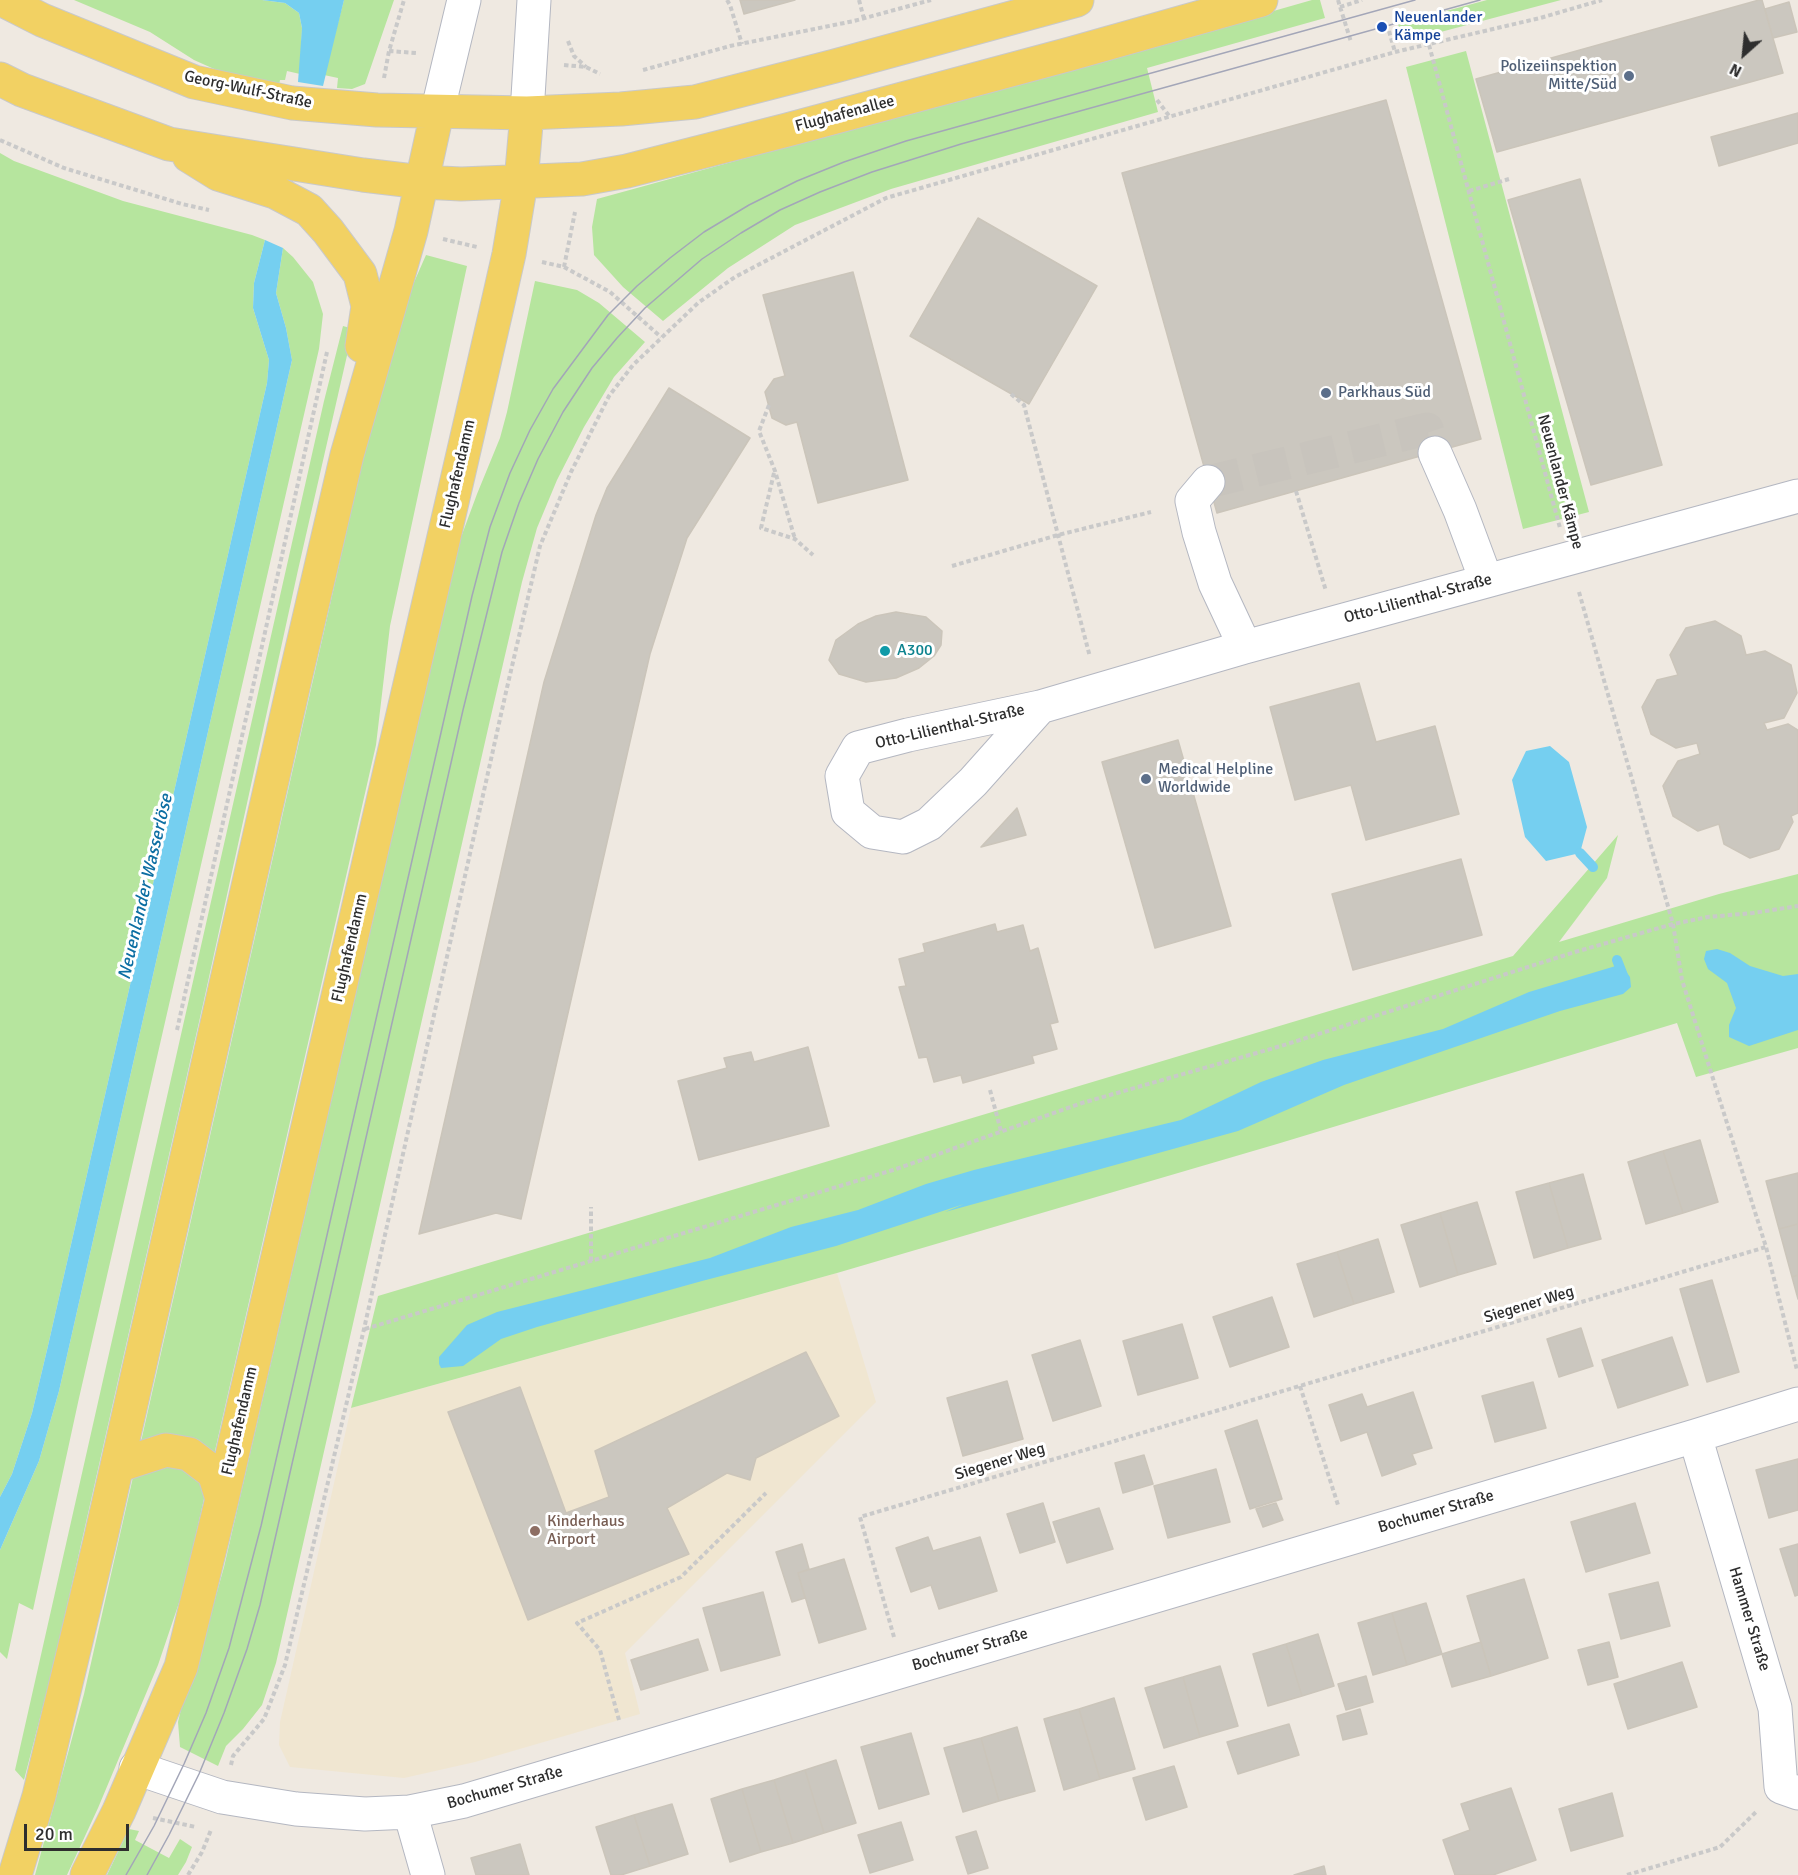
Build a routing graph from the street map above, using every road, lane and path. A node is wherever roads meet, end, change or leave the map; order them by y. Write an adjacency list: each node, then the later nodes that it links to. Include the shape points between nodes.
1 (3, 0): 28 (main road, Georg-Wulf-Straße, via 194,82 292,103)
2 (464, 0): 21 (street)
3 (534, 0): 22 (street, Flughafendamm)
4 (727, 0): 17 (path)
5 (858, 0): 13 (path)
6 (931, 0): 13 (path)
7 (1077, 0): 29 (main road, via 695,102)
8 (1261, 0): 35 (main road, Flughafenallee, via 627,171 582,179)
9 (1338, 0): 12 (path)
10 (1362, 0): 12 (path)
11 (1602, 0): 18 (path)
12 (1340, 7): 16 (path)
13 (864, 19): 17 (path)
14 (1389, 31): 20 (path)
15 (567, 33): 23 (path, via 574,56)
16 (1351, 42)
17 (742, 44): 24 (path)
18 (1429, 45): 20 (path); 36 (path, Neuenlander Kämpe)
19 (389, 51): 21 (path)
20 (1395, 52): 30 (path)
21 (450, 56): 28 (street)
22 (531, 62): 23 (path); 29 (street, Flughafendamm)
23 (586, 67): 25 (path)
24 (642, 70)
25 (603, 75)
26 (0, 79): 32 (main road)
27 (1157, 100): 30 (path)
28 (437, 113): 29 (main road); 34 (main road)
29 (527, 113): 35 (main road, Flughafendamm)
30 (1170, 117): 66 (path, via 886,198 735,277 698,303 633,365 609,396 540,546)
31 (0, 140): 37 (path, via 64,168)
32 (169, 144): 34 (main road); 41 (main road, via 218,174 275,192 309,210 360,274 368,306 348,403)
33 (1509, 180): 36 (path)
34 (422, 182): 35 (main road, Flughafenallee); 41 (main road)
35 (521, 182): 73 (main road, Flughafendamm, via 497,307)
36 (1469, 191): 51 (path, Neuenlander Kämpe)
37 (217, 212)
38 (328, 348): 60 (path)
39 (1011, 394): 48 (path, via 1024,405)
40 (769, 405): 43 (path, via 759,431)
41 (351, 442): 71 (main road)
42 (1435, 453): 53 (street)
43 (775, 471): 49 (path); 49 (path, via 761,528)
44 (1208, 482): 55 (street, via 1192,501 1215,583)
45 (1296, 491): 54 (path)
46 (1798, 496): 51 (street, Otto-Lilienthal-Straße)
47 (1151, 512): 48 (path)
48 (1058, 535): 52 (path); 56 (path)
49 (795, 539): 50 (path)
50 (813, 555)
51 (1569, 559): 53 (street, Otto-Lilienthal-Straße); 59 (path, Neuenlander Kämpe)
52 (952, 566)
53 (1486, 580): 54 (street, Otto-Lilienthal-Straße)
54 (1335, 622): 55 (street, Otto-Lilienthal-Straße)
55 (1245, 647): 56 (street, Otto-Lilienthal-Straße)
56 (1098, 690): 57 (street, Otto-Lilienthal-Straße)
57 (1040, 707): 57 (street, Otto-Lilienthal-Straße, via 858,748 842,776 848,812 872,832 903,837 929,824 973,782)
58 (1798, 906): 59 (path)
59 (1673, 924): 62 (path, via 1281,1046 1082,1102); 64 (path, via 1682,980)
60 (177, 1032)
61 (990, 1090): 62 (path)
62 (1001, 1131): 65 (path, via 893,1170)
63 (591, 1207): 65 (path)
64 (1766, 1247): 67 (path); 68 (path, Siegener Weg)
65 (591, 1261): 66 (path)
66 (364, 1329): 79 (path, via 285,1665 264,1719 233,1756)
67 (1798, 1374)
68 (1300, 1386): 74 (path); 75 (path, Siegener Weg, via 860,1517)
69 (1798, 1404): 70 (street, Bochumer Straße)
70 (1695, 1437): 74 (street, Bochumer Straße); 78 (street, Hammer Straße, via 1775,1708)
71 (117, 1466): 73 (main road, via 166,1450 189,1454 214,1473); 82 (main road, via 39,1796)
72 (766, 1493): 76 (path, via 681,1577 577,1623 600,1650)
73 (222, 1499): 77 (main road, Flughafendamm, via 181,1667)
74 (1348, 1538): 75 (street, Bochumer Straße)
75 (903, 1670): 76 (street, Bochumer Straße)
76 (627, 1753): 80 (street, Bochumer Straße, via 464,1801)
77 (136, 1768): 79 (street, Bochumer Straße); 83 (main road, Flughafendamm)
78 (1790, 1790): 86 (path, via 1720,1847)
79 (222, 1797): 80 (street, Bochumer Straße, via 296,1809 364,1814)
80 (410, 1812): 85 (street)
81 (211, 1831): 84 (path)
82 (15, 1875)
83 (87, 1875)
84 (188, 1875)
85 (428, 1875)
86 (1627, 1875)

